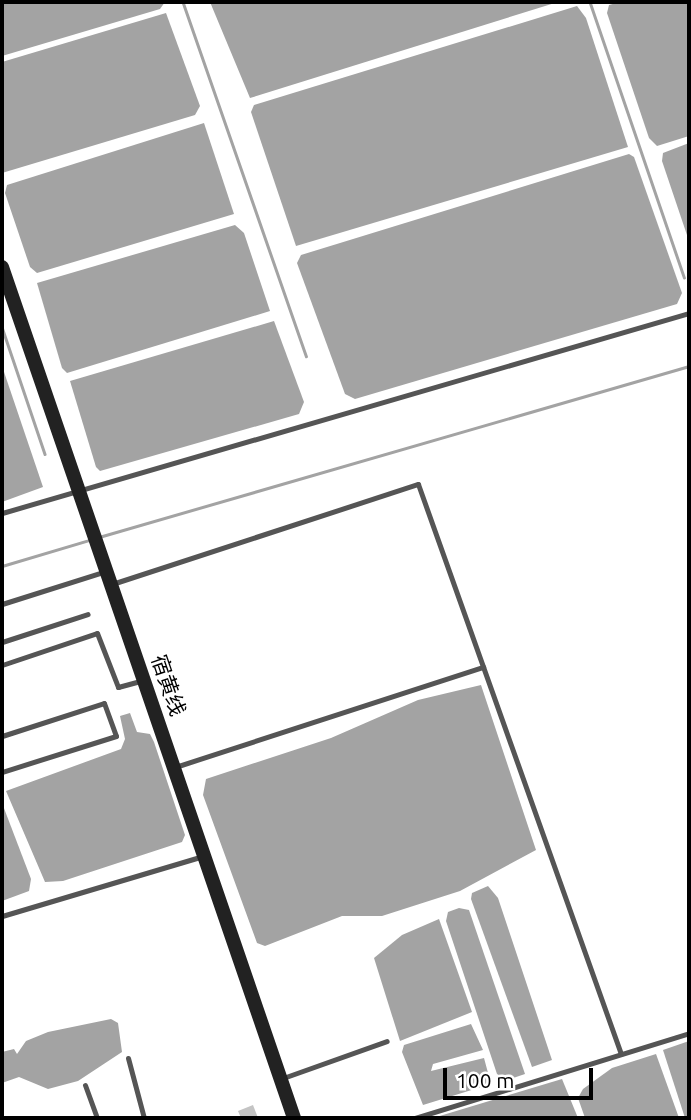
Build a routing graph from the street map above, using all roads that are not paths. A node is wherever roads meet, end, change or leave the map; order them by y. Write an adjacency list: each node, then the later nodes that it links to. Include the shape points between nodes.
1 (2, 267): 3 (main road, 宿黄线)
2 (689, 313): 3 (lane)
3 (80, 489): 4 (lane); 5 (main road, 宿黄线)
4 (2, 513)
5 (108, 572): 6 (lane); 10 (lane, via 418,484); 11 (main road, 宿黄线)
6 (2, 604)
7 (88, 614): 8 (lane)
8 (2, 642)
9 (2, 665): 11 (lane, via 97,633 118,687)
10 (483, 667): 13 (lane); 19 (lane)
11 (145, 680): 13 (main road, 宿黄线)
12 (2, 736): 14 (lane, via 104,703 116,736)
13 (175, 767): 15 (main road, 宿黄线)
14 (2, 772)
15 (205, 856): 16 (lane); 21 (main road, 宿黄线)
16 (2, 916)
17 (689, 1032): 19 (lane)
18 (387, 1041): 21 (lane)
19 (621, 1054): 26 (lane)
20 (128, 1058): 24 (lane)
21 (280, 1079): 25 (main road, 宿黄线)
22 (85, 1085): 23 (lane)
23 (97, 1118)
24 (144, 1118)
25 (294, 1118)
26 (415, 1118)

